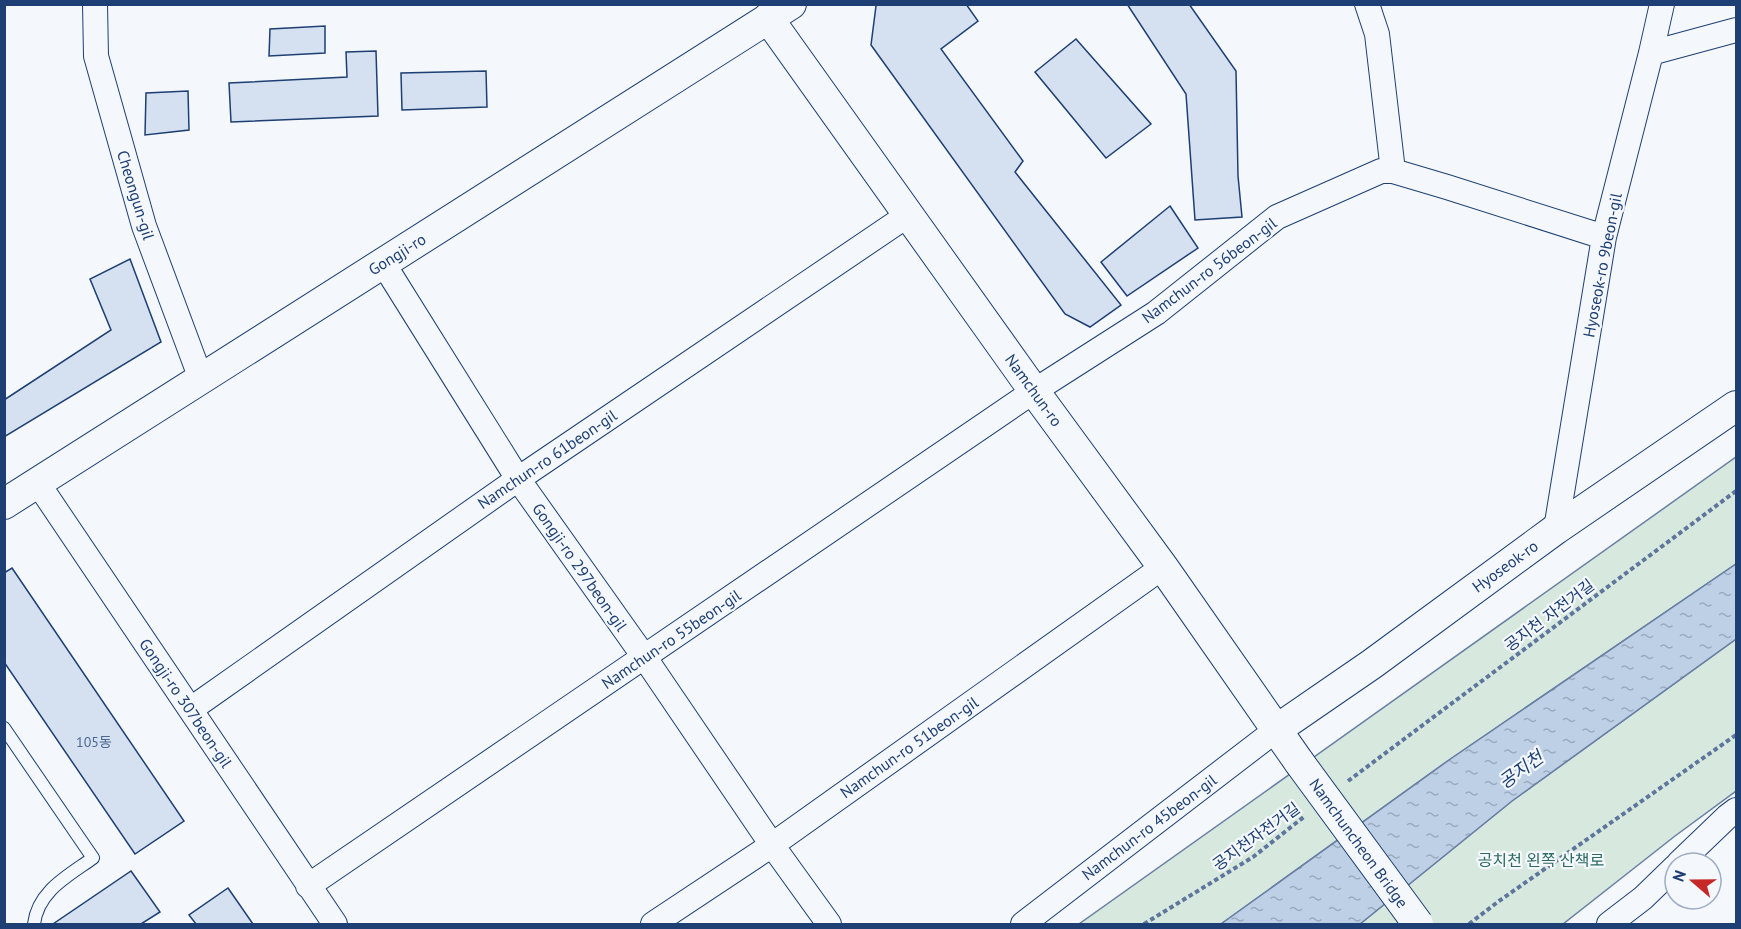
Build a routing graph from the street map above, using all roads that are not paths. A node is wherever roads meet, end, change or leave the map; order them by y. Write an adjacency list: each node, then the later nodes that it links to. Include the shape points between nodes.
1 (95, 4): 11 (street, Cheongun-gil, via 96,56 144,226)
2 (1367, 4): 7 (street, via 1377,34)
3 (1662, 4): 6 (street, Hyoseok-ro 9beon-gil)
4 (780, 11): 8 (street, Namchun-ro); 10 (street, Gongji-ro)
5 (1737, 30): 6 (street)
6 (1651, 53): 9 (street, Hyoseok-ro 9beon-gil)
7 (1393, 171): 9 (street); 12 (street, Namchun-ro 56beon-gil, via 1382,171 1277,217 1156,313)
8 (908, 215): 12 (street, Namchun-ro); 14 (street, Namchun-ro 61beon-gil)
9 (1604, 237): 17 (street, Hyoseok-ro 9beon-gil)
10 (383, 263): 11 (street, Gongji-ro); 14 (street, Gongji-ro 297beon-gil)
11 (201, 379): 15 (street, Gongji-ro)
12 (1034, 391): 18 (street, Namchun-ro); 19 (street, Namchun-ro 55beon-gil)
13 (1737, 406): 17 (street, Hyoseok-ro)
14 (518, 479): 19 (street, Gongji-ro 297beon-gil); 20 (street, Namchun-ro 61beon-gil)
15 (37, 482): 16 (street, Gongji-ro); 20 (street, Gongji-ro 307beon-gil)
16 (4, 504)
17 (1556, 529): 22 (street, Hyoseok-ro)
18 (1163, 567): 22 (street, Namchun-ro); 25 (street, Namchun-ro 51beon-gil)
19 (645, 658): 25 (street, Gongji-ro 297beon-gil); 28 (street, Namchun-ro 55beon-gil)
20 (191, 709): 28 (street, Gongji-ro 307beon-gil)
21 (4, 728): 29 (lane, via 93,858 54,886 43,899)
22 (1276, 730): 23 (street, Namchun-ro); 33 (street, Namchun-ro 45beon-gil)
23 (1299, 762): 34 (street, Namchuncheon Bridge, bridge)
24 (1734, 817): 26 (street)
25 (772, 845): 31 (street, Namchun-ro 51beon-gil); 32 (street, Gongji-ro 297beon-gil)
26 (1693, 851)
27 (1663, 879): 35 (street)
28 (308, 886): 30 (street, Gongji-ro 307beon-gil)
29 (34, 924)
30 (335, 924)
31 (653, 924)
32 (829, 924)
33 (1023, 924)
34 (1418, 924)
35 (1609, 924)

